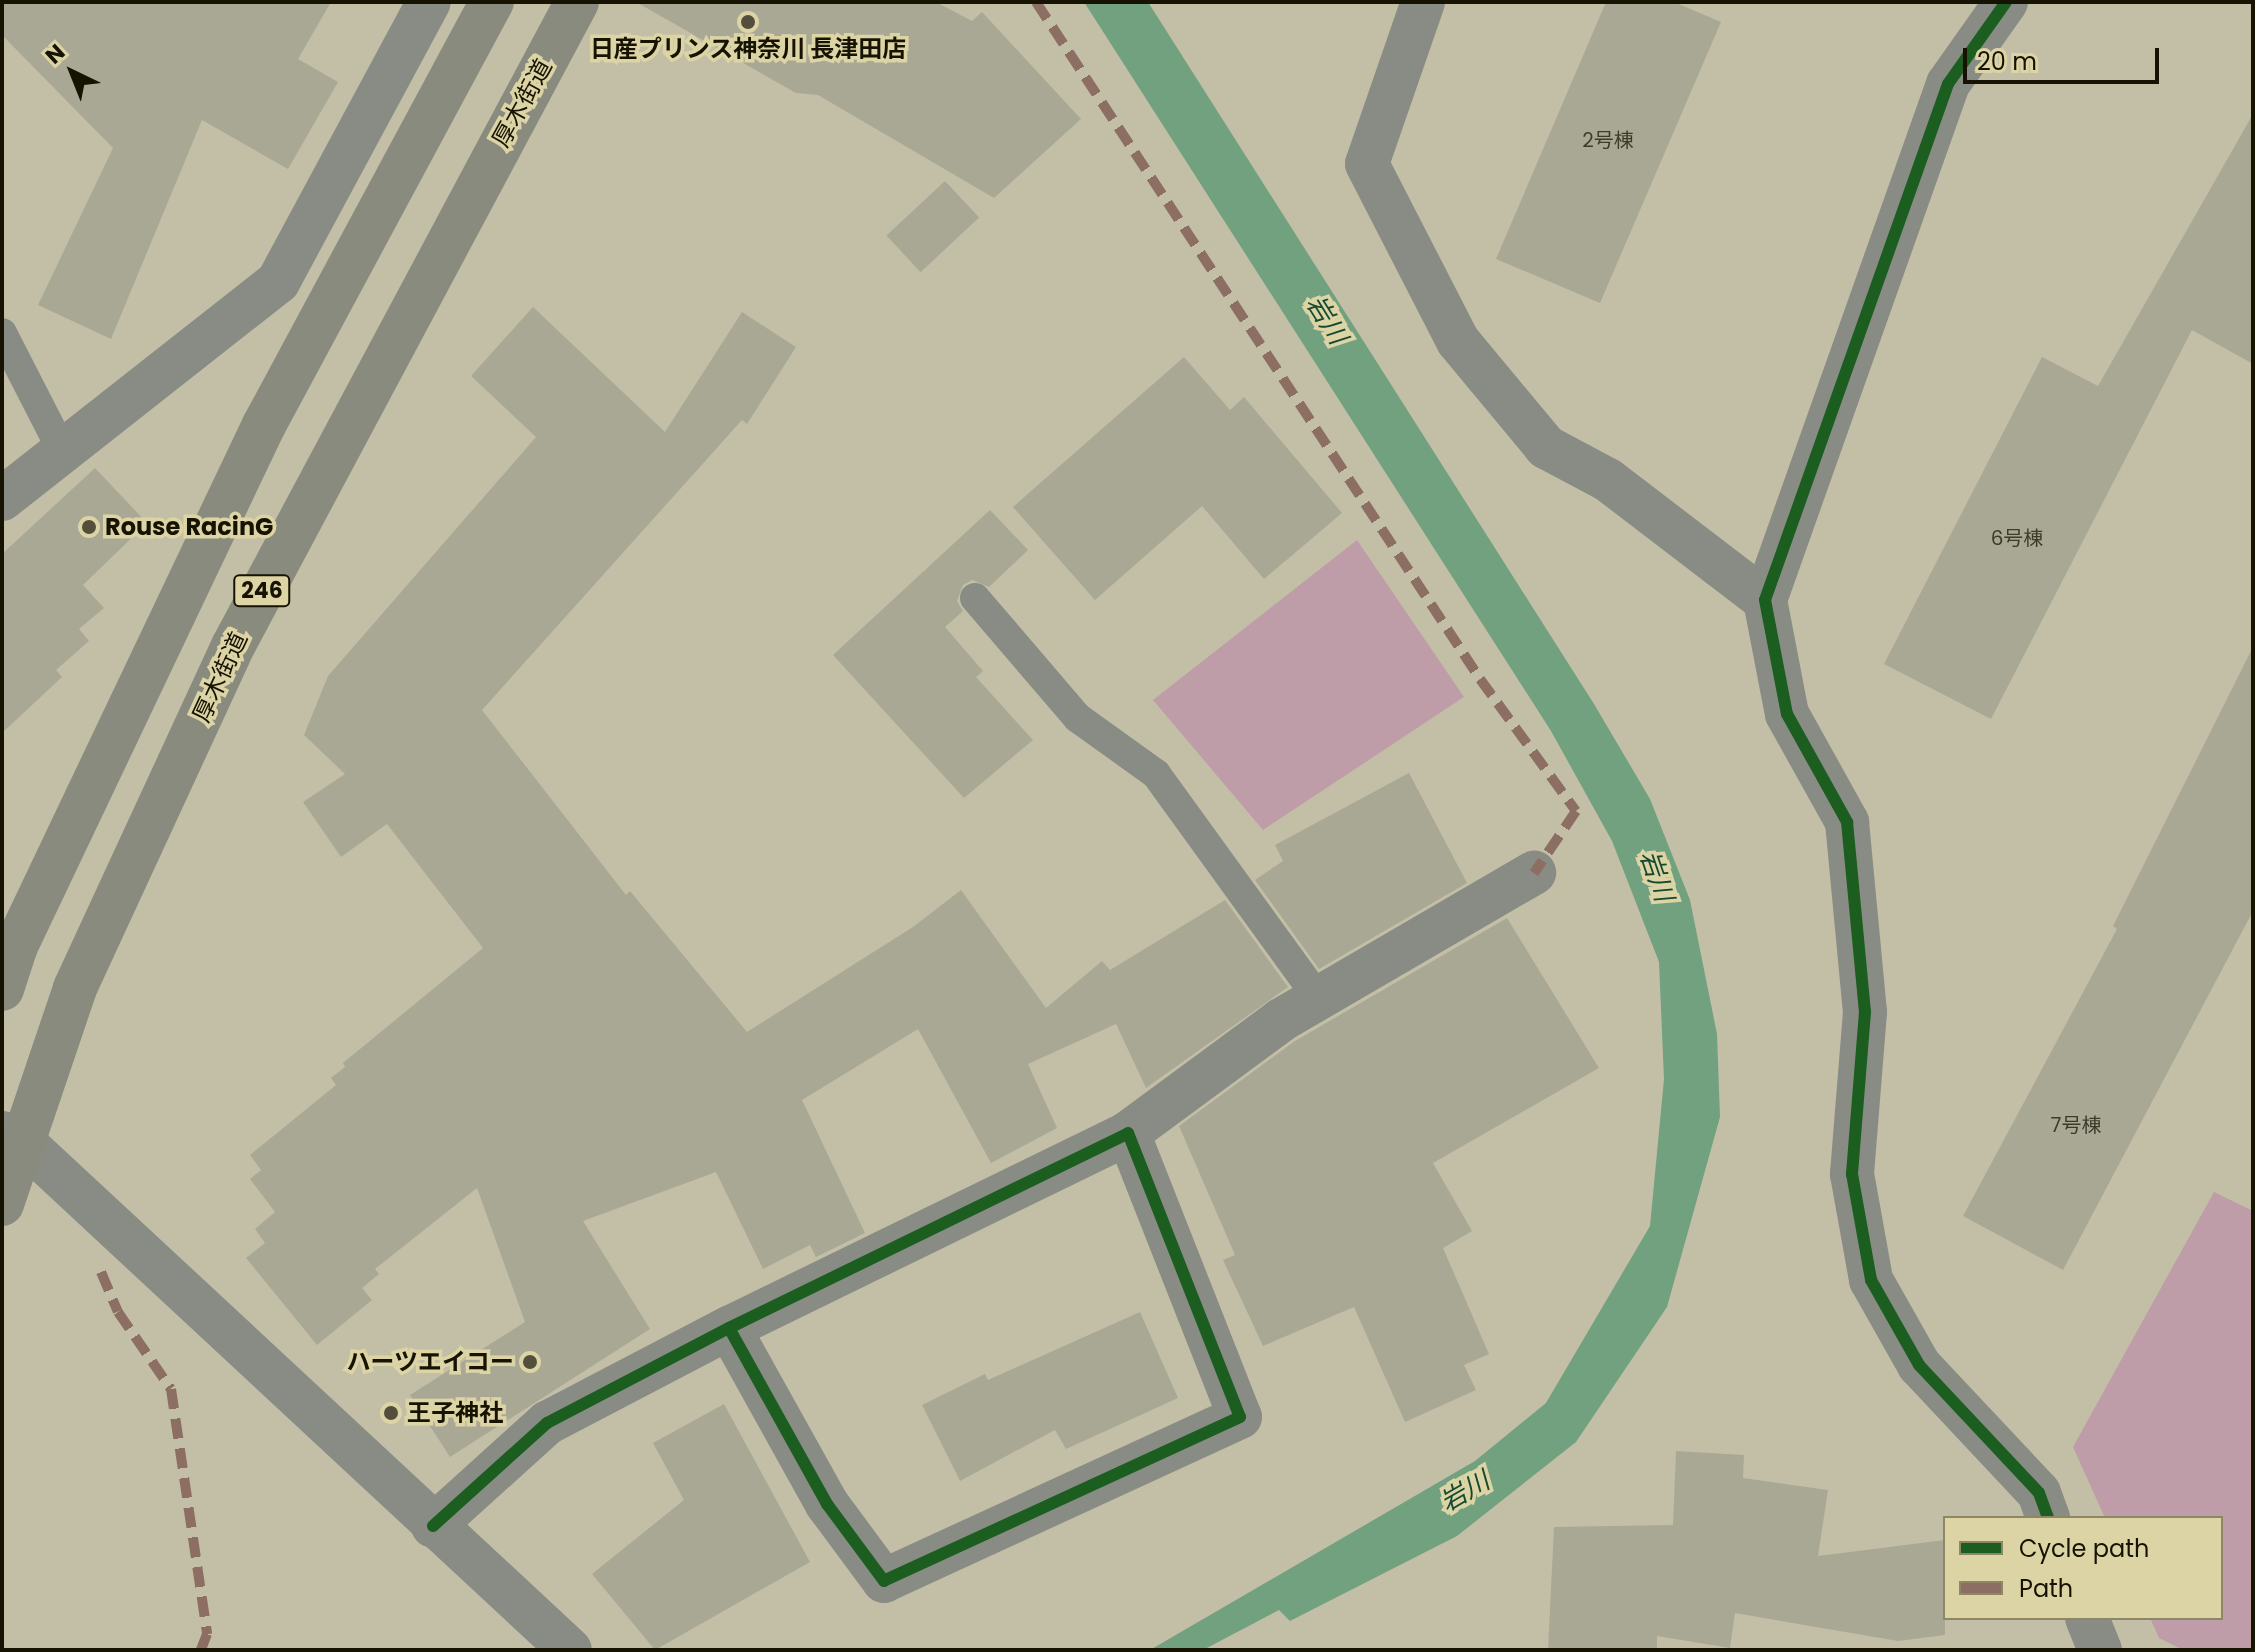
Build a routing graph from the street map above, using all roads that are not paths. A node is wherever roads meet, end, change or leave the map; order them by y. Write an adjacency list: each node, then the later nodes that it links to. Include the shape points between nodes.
1 (429, 2): 7 (street, via 278,282)
2 (492, 2): 12 (highway, 246, via 264,425)
3 (577, 2): 16 (highway, 厚木街道 / 246, via 233,646)
4 (1423, 2): 10 (street, via 1367,164 1458,341 1546,447 1608,480)
5 (2006, 2): 10 (street, via 1948,84)
6 (2, 333): 7 (lane)
7 (63, 452): 8 (street)
8 (2, 499)
9 (975, 598): 14 (lane, via 1078,718 1156,774)
10 (1765, 600): 19 (street, via 1787,714 1847,822 1865,1012 1852,1174 1871,1280 1919,1365 2039,1493)
11 (1534, 873): 14 (street)
12 (9, 942): 13 (highway, 246)
13 (2, 989)
14 (1318, 998): 15 (street)
15 (1128, 1133): 18 (street); 18 (street, via 1240,1417 884,1581 827,1504)
16 (11, 1137): 17 (highway, 厚木街道 / 246); 20 (street)
17 (2, 1204)
18 (729, 1328): 20 (street, via 547,1423)
19 (2047, 1516)
20 (433, 1526): 22 (street)
21 (2088, 1620): 23 (street)
22 (570, 1650)
23 (2100, 1650)

